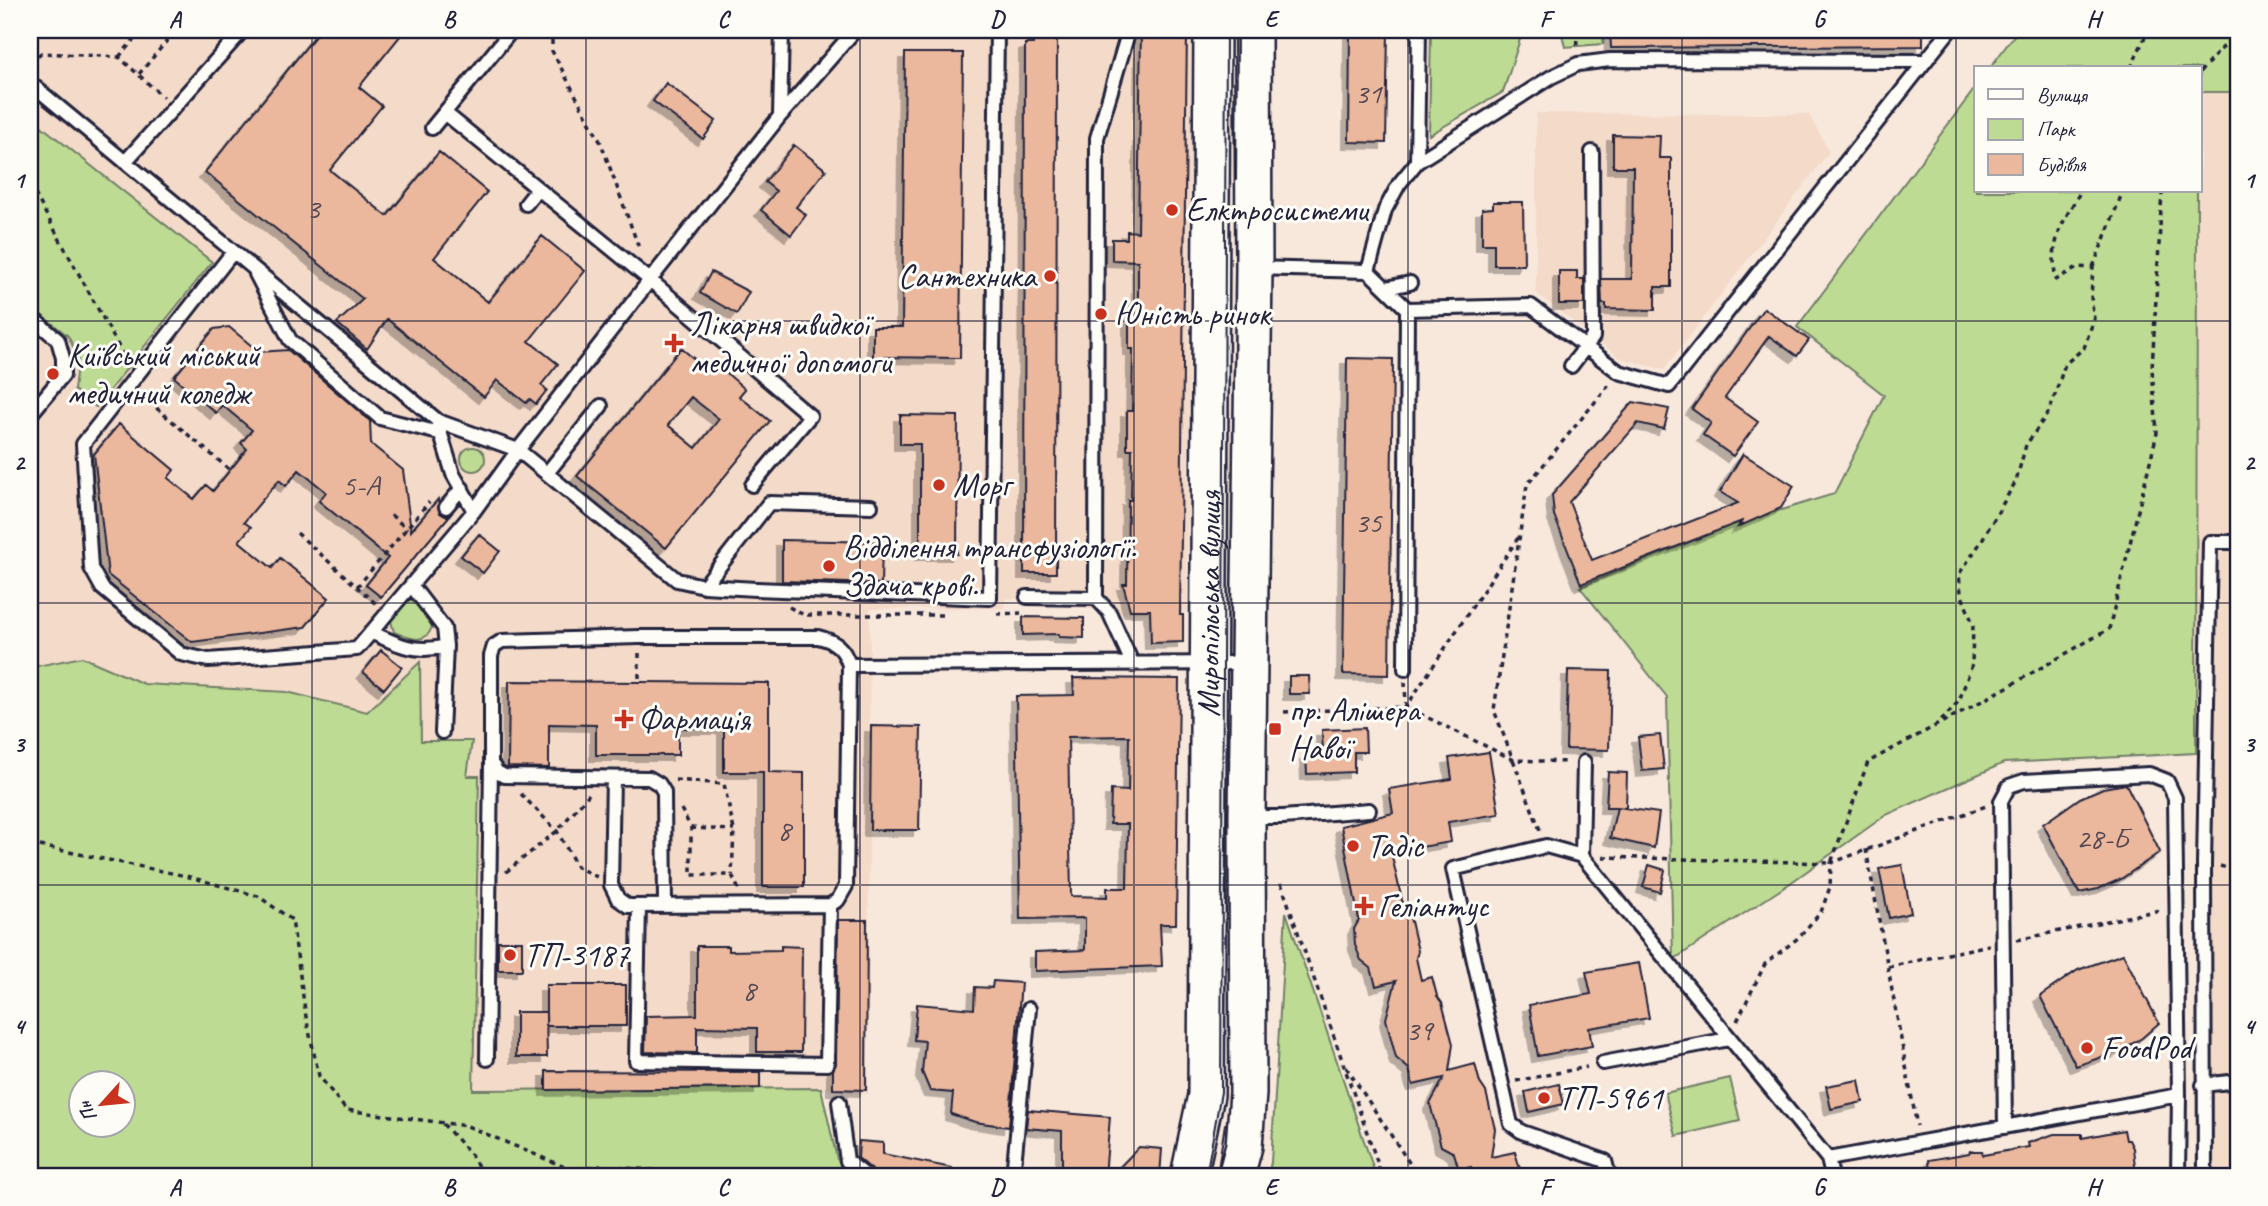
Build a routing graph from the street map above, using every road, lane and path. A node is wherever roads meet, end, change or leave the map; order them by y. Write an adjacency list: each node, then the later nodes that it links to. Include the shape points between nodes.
1 (142, 30): 16 (path)
2 (176, 30): 21 (path)
3 (243, 30): 23 (lane)
4 (512, 30): 24 (lane)
5 (552, 30): 41 (path, via 552,51 601,144)
6 (782, 30): 25 (lane)
7 (855, 30): 25 (lane)
8 (997, 30): 67 (lane, via 990,598)
9 (1129, 30): 70 (lane, via 1097,138)
10 (1212, 30): 74 (street, Миропільська вулиця)
11 (1253, 30): 38 (street, Миропільська вулиця)
12 (1419, 30): 29 (lane)
13 (1950, 30): 17 (lane)
14 (2148, 30): 19 (path)
15 (2238, 31): 20 (path)
16 (119, 57): 18 (path, via 41,53); 21 (path)
17 (1924, 61): 29 (lane, via 1610,60 1578,64); 48 (lane, via 1669,386)
18 (30, 62)
19 (2133, 66)
20 (2202, 70)
21 (139, 74): 23 (path)
22 (30, 83): 28 (lane)
23 (174, 107): 28 (lane)
24 (445, 113): 26 (lane); 31 (lane)
25 (780, 116): 41 (lane)
26 (432, 128)
27 (1592, 152): 46 (lane, via 1593,337)
28 (125, 162): 36 (lane)
29 (1417, 162): 40 (lane, via 1385,210)
30 (30, 185): 49 (path)
31 (537, 190): 35 (lane); 41 (lane)
32 (2080, 192): 39 (path, via 2059,227 2052,260 2056,280 2077,267)
33 (2123, 192): 39 (path)
34 (2162, 192): 81 (path, via 2152,369 2157,433 2109,629)
35 (526, 204)
36 (233, 251): 37 (lane); 49 (lane)
37 (253, 268): 52 (lane); 52 (lane, via 290,340 380,418)
38 (1254, 268): 40 (lane); 75 (street, Миропільська вулиця)
39 (2093, 268): 81 (path, via 2094,318 2084,348 2065,364 2050,410 2026,445 2016,481 1959,574 1973,624 1972,665 1959,701)
40 (1368, 271): 43 (lane)
41 (650, 280): 53 (lane); 57 (lane, via 810,416)
42 (1410, 283): 43 (lane)
43 (1386, 288): 44 (lane)
44 (1408, 309): 46 (lane, via 1531,306); 78 (lane)
45 (30, 316): 51 (lane, via 58,340 63,358 63,375)
46 (1585, 347): 47 (lane); 48 (lane)
47 (1571, 366)
48 (1619, 372): 83 (path, via 1527,485 1494,710)
49 (132, 382): 54 (path); 72 (lane, via 83,444 91,568 102,588 181,654 208,660 357,649)
50 (601, 406): 55 (lane)
51 (30, 415)
52 (438, 427): 53 (lane); 56 (lane)
53 (518, 450): 55 (lane); 61 (lane)
54 (230, 470)
55 (547, 473): 67 (lane, via 677,580)
56 (453, 474): 58 (lane); 63 (path)
57 (752, 485)
58 (462, 488): 59 (lane); 61 (lane)
59 (446, 506)
60 (871, 506): 67 (lane, via 769,503)
61 (474, 510): 66 (lane)
62 (391, 515): 63 (path)
63 (407, 529): 68 (path)
64 (297, 533): 68 (path)
65 (2238, 542): 120 (lane, via 2210,542)
66 (411, 585): 71 (lane); 73 (lane, via 444,628)
67 (704, 586)
68 (357, 587): 71 (path)
69 (1027, 597): 70 (lane)
70 (1096, 598): 77 (lane, via 1109,612)
71 (387, 614): 72 (lane)
72 (371, 632): 73 (lane, via 404,648)
73 (446, 646): 82 (lane)
74 (1206, 663): 75 (lane); 77 (lane); 134 (street, Миропільська вулиця, via 1206,1095)
75 (1249, 663): 92 (street, Миропільська вулиця)
76 (849, 665): 77 (lane); 85 (lane, via 832,640 818,637 502,641 491,656); 105 (lane, via 846,886)
77 (1133, 665)
78 (1405, 669): 83 (path, via 1406,707)
79 (639, 673): 80 (path)
80 (639, 682)
81 (1940, 723): 100 (path, via 1868,762)
82 (442, 732)
83 (1514, 760): 84 (path); 97 (path)
84 (1584, 762): 99 (lane)
85 (491, 763): 86 (lane); 103 (lane)
86 (504, 776): 87 (lane); 95 (path)
87 (609, 778): 88 (lane); 95 (path); 104 (lane)
88 (649, 778): 94 (path, via 724,784); 107 (lane, via 664,792)
89 (678, 804): 93 (path)
90 (1369, 810): 92 (lane)
91 (1969, 811): 98 (path)
92 (1247, 817): 135 (street, Миропільська вулиця, via 1248,1093 1244,1146)
93 (691, 828): 94 (path); 101 (path, via 691,875)
94 (734, 830): 101 (path)
95 (557, 831): 103 (path); 104 (path, via 577,867)
96 (30, 844): 123 (path, via 258,896 292,920 319,1076 332,1093 346,1110)
97 (1546, 846): 99 (lane); 119 (lane, via 1453,869)
98 (1866, 849): 100 (path); 112 (path)
99 (1582, 856): 100 (path); 114 (lane)
100 (1831, 863): 114 (path, via 1830,887 1821,912 1766,964)
101 (732, 875): 108 (path)
102 (1281, 883): 116 (path)
103 (490, 885): 115 (lane)
104 (611, 885): 106 (lane, via 618,899)
105 (830, 905): 106 (lane, via 827,1063 636,1061); 108 (lane)
106 (639, 906): 107 (lane)
107 (665, 906): 108 (lane)
108 (746, 906)
109 (2177, 906): 110 (path); 121 (lane); 124 (lane, via 2175,798 2166,781 2149,774 2024,781 2009,786 2001,801)
110 (2006, 942)
111 (1993, 945): 112 (path)
112 (1888, 967): 125 (path)
113 (1029, 1009): 133 (lane)
114 (1729, 1039): 117 (lane); 126 (lane)
115 (487, 1059)
116 (1342, 1060): 136 (path); 137 (path)
117 (1603, 1063): 119 (path)
118 (2238, 1081): 120 (lane)
119 (1501, 1084): 138 (lane, via 1508,1117 1516,1130 1605,1161)
120 (2203, 1085): 140 (lane)
121 (2179, 1095): 124 (lane); 128 (lane)
122 (839, 1102): 132 (lane, via 846,1161)
123 (441, 1122): 127 (path, via 467,1126); 129 (path)
124 (2005, 1127): 125 (lane)
125 (1920, 1142): 126 (lane)
126 (1828, 1159): 139 (lane)
127 (572, 1170): 130 (path); 131 (path, via 598,1166)
128 (2178, 1175)
129 (484, 1176)
130 (548, 1176)
131 (686, 1176)
132 (866, 1176)
133 (1013, 1176)
134 (1189, 1176)
135 (1236, 1176)
136 (1382, 1176)
137 (1418, 1176)
138 (1609, 1176)
139 (1832, 1176)
140 (2206, 1176)

